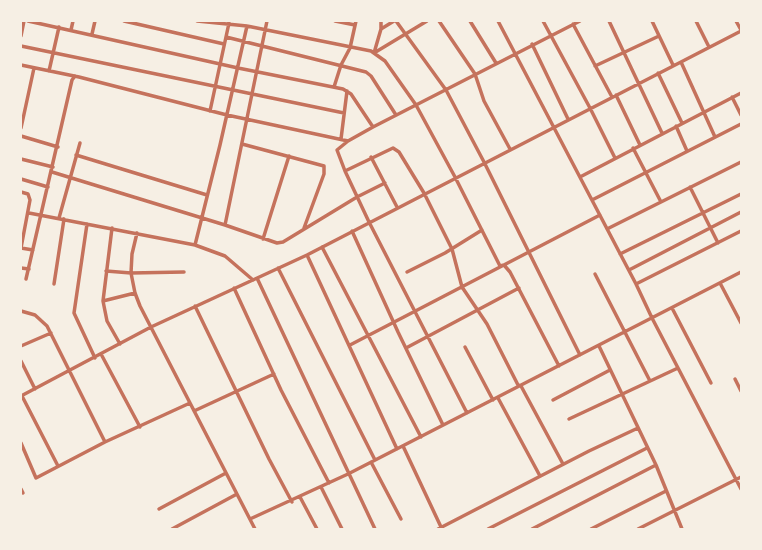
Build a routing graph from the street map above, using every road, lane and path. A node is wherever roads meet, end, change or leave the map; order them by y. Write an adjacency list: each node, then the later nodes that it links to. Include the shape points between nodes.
1 (24, 21): 35 (street)
2 (28, 21): 22 (street)
3 (73, 21): 30 (street)
4 (95, 21): 32 (street)
5 (124, 21): 39 (street)
6 (197, 21): 23 (street)
7 (267, 21): 29 (street)
8 (335, 21): 24 (street)
9 (381, 21): 28 (street)
10 (395, 21): 28 (street); 33 (street)
11 (427, 21): 33 (street)
12 (439, 21): 61 (street)
13 (470, 21): 50 (street)
14 (498, 21): 46 (street)
15 (543, 21): 34 (street)
16 (580, 21): 25 (street)
17 (609, 21): 48 (street)
18 (652, 21): 36 (street)
19 (696, 21): 43 (street)
20 (736, 21): 31 (street)
21 (238, 22): 23 (street); 26 (street)
22 (47, 23): 27 (street)
23 (229, 23): 37 (street)
24 (356, 23): 44 (street)
25 (573, 24): 34 (street); 54 (street)
26 (247, 26): 29 (street); 38 (street)
27 (59, 27): 30 (street); 45 (street)
28 (381, 28): 47 (street)
29 (265, 29): 42 (street); 44 (street)
30 (72, 30): 32 (street)
31 (741, 31): 43 (street)
32 (92, 34): 51 (street)
33 (405, 35): 47 (street); 67 (street)
34 (551, 35): 40 (street); 75 (street)
35 (21, 36)
36 (659, 36): 48 (street); 55 (street)
37 (226, 37): 38 (street); 39 (street)
38 (244, 41): 42 (street); 57 (street)
39 (224, 44): 51 (street)
40 (532, 44): 46 (street); 82 (street)
41 (21, 46): 45 (street)
42 (263, 47): 53 (street); 59 (street)
43 (709, 47): 49 (street)
44 (350, 48): 47 (street); 53 (street)
45 (53, 52): 58 (street); 64 (street)
46 (515, 52): 50 (street); 86 (street)
47 (374, 53): 74 (street, via 385,61)
48 (624, 53): 54 (street); 63 (street)
49 (681, 62): 55 (street); 77 (street)
50 (496, 63): 61 (street)
51 (220, 64): 57 (street); 64 (street)
52 (21, 65): 56 (street)
53 (341, 65): 65 (street); 80 (street, via 366,72 371,76)
54 (595, 66): 72 (street)
55 (673, 66): 60 (street)
56 (34, 68): 58 (street); 89 (street)
57 (238, 68): 59 (street); 66 (street)
58 (49, 71): 62 (street)
59 (257, 72): 65 (street); 70 (street)
60 (658, 73): 63 (street); 84 (street)
61 (475, 74): 67 (street); 100 (street, via 484,101)
62 (75, 76): 76 (street); 98 (street)
63 (638, 84): 71 (street); 90 (street)
64 (215, 86): 66 (street); 76 (street)
65 (334, 87): 68 (street)
66 (233, 89): 70 (street); 79 (street)
67 (446, 90): 74 (street); 107 (street)
68 (347, 91): 78 (street); 88 (street, via 356,100)
69 (741, 93): 73 (street)
70 (253, 94): 78 (street); 83 (street)
71 (616, 95): 72 (street); 97 (street)
72 (612, 97): 75 (street)
73 (732, 97): 77 (street); 81 (street)
74 (416, 105): 80 (street); 113 (street)
75 (590, 108): 82 (street); 105 (street)
76 (210, 111): 79 (street)
77 (704, 111): 84 (street); 92 (street)
78 (344, 113): 93 (street)
79 (227, 115): 83 (street); 123 (street)
80 (396, 115): 88 (street)
81 (741, 115)
82 (568, 119): 86 (street)
83 (247, 120): 93 (street); 96 (street)
84 (682, 123): 87 (street)
85 (741, 124): 92 (street)
86 (554, 126): 100 (street); 114 (street)
87 (676, 126): 90 (street); 101 (street)
88 (373, 127): 94 (street)
89 (21, 128)
90 (662, 133): 97 (street)
91 (21, 136): 98 (street)
92 (715, 137): 101 (street)
93 (341, 139): 94 (street)
94 (348, 141): 110 (street, via 337,150)
95 (80, 143): 102 (street)
96 (242, 144): 103 (street); 138 (street)
97 (640, 145): 99 (street)
98 (58, 147): 109 (street)
99 (633, 148): 105 (street); 112 (street)
100 (510, 149): 107 (street)
101 (687, 151): 112 (street)
102 (76, 155): 115 (street); 123 (street)
103 (289, 156): 141 (street, via 321,164 325,169); 147 (street)
104 (371, 157): 110 (street); 117 (street); 121 (street, via 392,148 396,149)
105 (615, 158): 114 (street)
106 (21, 159): 109 (street)
107 (484, 162): 113 (street); 154 (street)
108 (741, 162): 119 (street)
109 (53, 167): 111 (street)
110 (345, 170): 124 (street)
111 (52, 172): 115 (street); 118 (street)
112 (645, 173): 125 (street); 126 (street)
113 (455, 177): 121 (street); 143 (street)
114 (580, 177): 125 (street)
115 (70, 178): 133 (street); 134 (street)
116 (21, 179): 118 (street)
117 (385, 183): 124 (street); 127 (street)
118 (48, 187): 131 (street)
119 (690, 187): 126 (street); 130 (street)
120 (21, 192): 129 (street, via 30,197)
121 (424, 193): 127 (street); 152 (street)
122 (741, 194): 130 (street)
123 (207, 195): 134 (street)
124 (357, 196): 136 (street); 141 (street)
125 (592, 200): 132 (street)
126 (661, 202): 142 (street)
127 (397, 207): 136 (street)
128 (741, 212): 140 (street)
129 (29, 213): 131 (street); 151 (street)
130 (703, 213): 140 (street); 156 (street)
131 (41, 215): 133 (street); 153 (street)
132 (600, 215): 142 (street); 154 (street)
133 (59, 218): 135 (street)
134 (201, 218): 138 (street); 149 (street)
135 (64, 219): 137 (street); 172 (street)
136 (369, 222): 144 (street); 183 (street)
137 (87, 224): 139 (street); 200 (street, via 74,314)
138 (225, 225): 147 (street)
139 (112, 228): 146 (street); 162 (street)
140 (710, 228): 148 (street); 161 (street)
141 (304, 229): 147 (street, via 283,242)
142 (607, 229): 156 (street)
143 (482, 230): 152 (street); 157 (street, via 500,266)
144 (352, 231): 150 (street); 185 (street)
145 (741, 231): 148 (street)
146 (137, 233): 149 (street); 166 (street)
147 (263, 239)
148 (718, 243): 173 (street)
149 (194, 245): 170 (street, via 225,256)
150 (322, 247): 155 (street); 190 (street)
151 (21, 248): 153 (street)
152 (452, 249): 164 (street); 174 (street)
153 (33, 250): 160 (street)
154 (528, 252): 157 (street); 199 (street)
155 (307, 254): 159 (street); 193 (street)
156 (620, 254): 161 (street)
157 (504, 265): 174 (street); 176 (street)
158 (21, 268): 160 (street)
159 (278, 268): 168 (street); 232 (street)
160 (29, 269): 169 (street)
161 (629, 270): 173 (street)
162 (106, 271): 166 (street); 178 (street)
163 (184, 272): 166 (street)
164 (407, 272)
165 (741, 272): 171 (street)
166 (131, 273): 177 (street)
167 (595, 274): 188 (street)
168 (257, 278): 170 (street); 237 (street)
169 (26, 279)
170 (253, 280): 175 (street)
171 (720, 283): 180 (street); 186 (street)
172 (54, 284)
173 (636, 284): 184 (street)
174 (462, 287): 181 (street); 183 (street)
175 (234, 288): 179 (street); 206 (street)
176 (519, 288): 181 (street); 202 (street)
177 (135, 293): 178 (street); 187 (street)
178 (103, 302): 192 (street, via 107,321)
179 (196, 306): 187 (street); 212 (street)
180 (672, 308): 184 (street); 209 (street)
181 (478, 309): 191 (street); 210 (street, via 518,385)
182 (21, 311): 189 (street, via 42,320)
183 (415, 311): 185 (street); 191 (street)
184 (652, 318): 188 (street); 203 (street)
185 (394, 322): 190 (street); 197 (street)
186 (741, 323)
187 (151, 328): 192 (street); 219 (street)
188 (626, 332): 195 (street); 208 (street)
189 (51, 333): 194 (street); 205 (street)
190 (369, 335): 193 (street); 226 (street)
191 (428, 336): 197 (street); 221 (street)
192 (120, 344): 198 (street)
193 (350, 345): 231 (street)
194 (21, 346)
195 (599, 346): 199 (street); 204 (street)
196 (465, 347): 217 (street)
197 (406, 348): 223 (street)
198 (101, 354): 200 (street); 224 (street)
199 (580, 355): 202 (street)
200 (95, 358): 205 (street)
201 (21, 361): 211 (street)
202 (559, 366): 210 (street)
203 (678, 368): 208 (street); 240 (street)
204 (610, 370): 214 (street); 218 (street)
205 (70, 372): 211 (street); 227 (street)
206 (274, 374): 212 (street); 241 (street)
207 (736, 379): 213 (street)
208 (650, 381): 214 (street)
209 (711, 382)
210 (521, 386): 216 (street); 233 (street)
211 (35, 389): 215 (street)
212 (236, 391): 220 (street); 247 (street)
213 (741, 391)
214 (621, 394): 222 (street); 225 (street)
215 (22, 396): 235 (street)
216 (498, 398): 217 (street); 238 (street)
217 (493, 400): 221 (street)
218 (554, 400)
219 (190, 403): 220 (street); 224 (street)
220 (194, 411): 236 (street)
221 (467, 413): 223 (street)
222 (568, 419)
223 (443, 426): 226 (street)
224 (140, 427): 227 (street)
225 (638, 428): 230 (street); 233 (street)
226 (421, 437): 229 (street)
227 (105, 442): 235 (street)
228 (21, 443): 235 (street, via 36,478)
229 (403, 446): 231 (street); 252 (street)
230 (647, 448): 234 (street); 258 (street)
231 (397, 449): 232 (street)
232 (373, 461): 237 (street); 251 (street)
233 (563, 464): 238 (street)
234 (656, 465): 244 (street); 259 (street)
235 (58, 466)
236 (226, 473): 245 (street); 248 (street)
237 (348, 474): 241 (street); 257 (street)
238 (540, 476): 252 (street)
239 (741, 477): 240 (street)
240 (736, 480): 243 (street); 249 (street)
241 (329, 483): 242 (street)
242 (321, 487): 246 (street); 256 (street)
243 (741, 490)
244 (666, 491): 249 (street); 260 (street)
245 (237, 494): 250 (street); 253 (street)
246 (300, 497): 247 (street); 255 (street)
247 (292, 502): 250 (street)
248 (159, 510)
249 (676, 510): 261 (street); 262 (street)
250 (250, 519): 254 (street)
251 (401, 519)
252 (439, 528)
253 (172, 529)
254 (255, 529)
255 (317, 529)
256 (342, 529)
257 (375, 529)
258 (488, 529)
259 (532, 529)
260 (591, 529)
261 (638, 529)
262 (682, 529)

